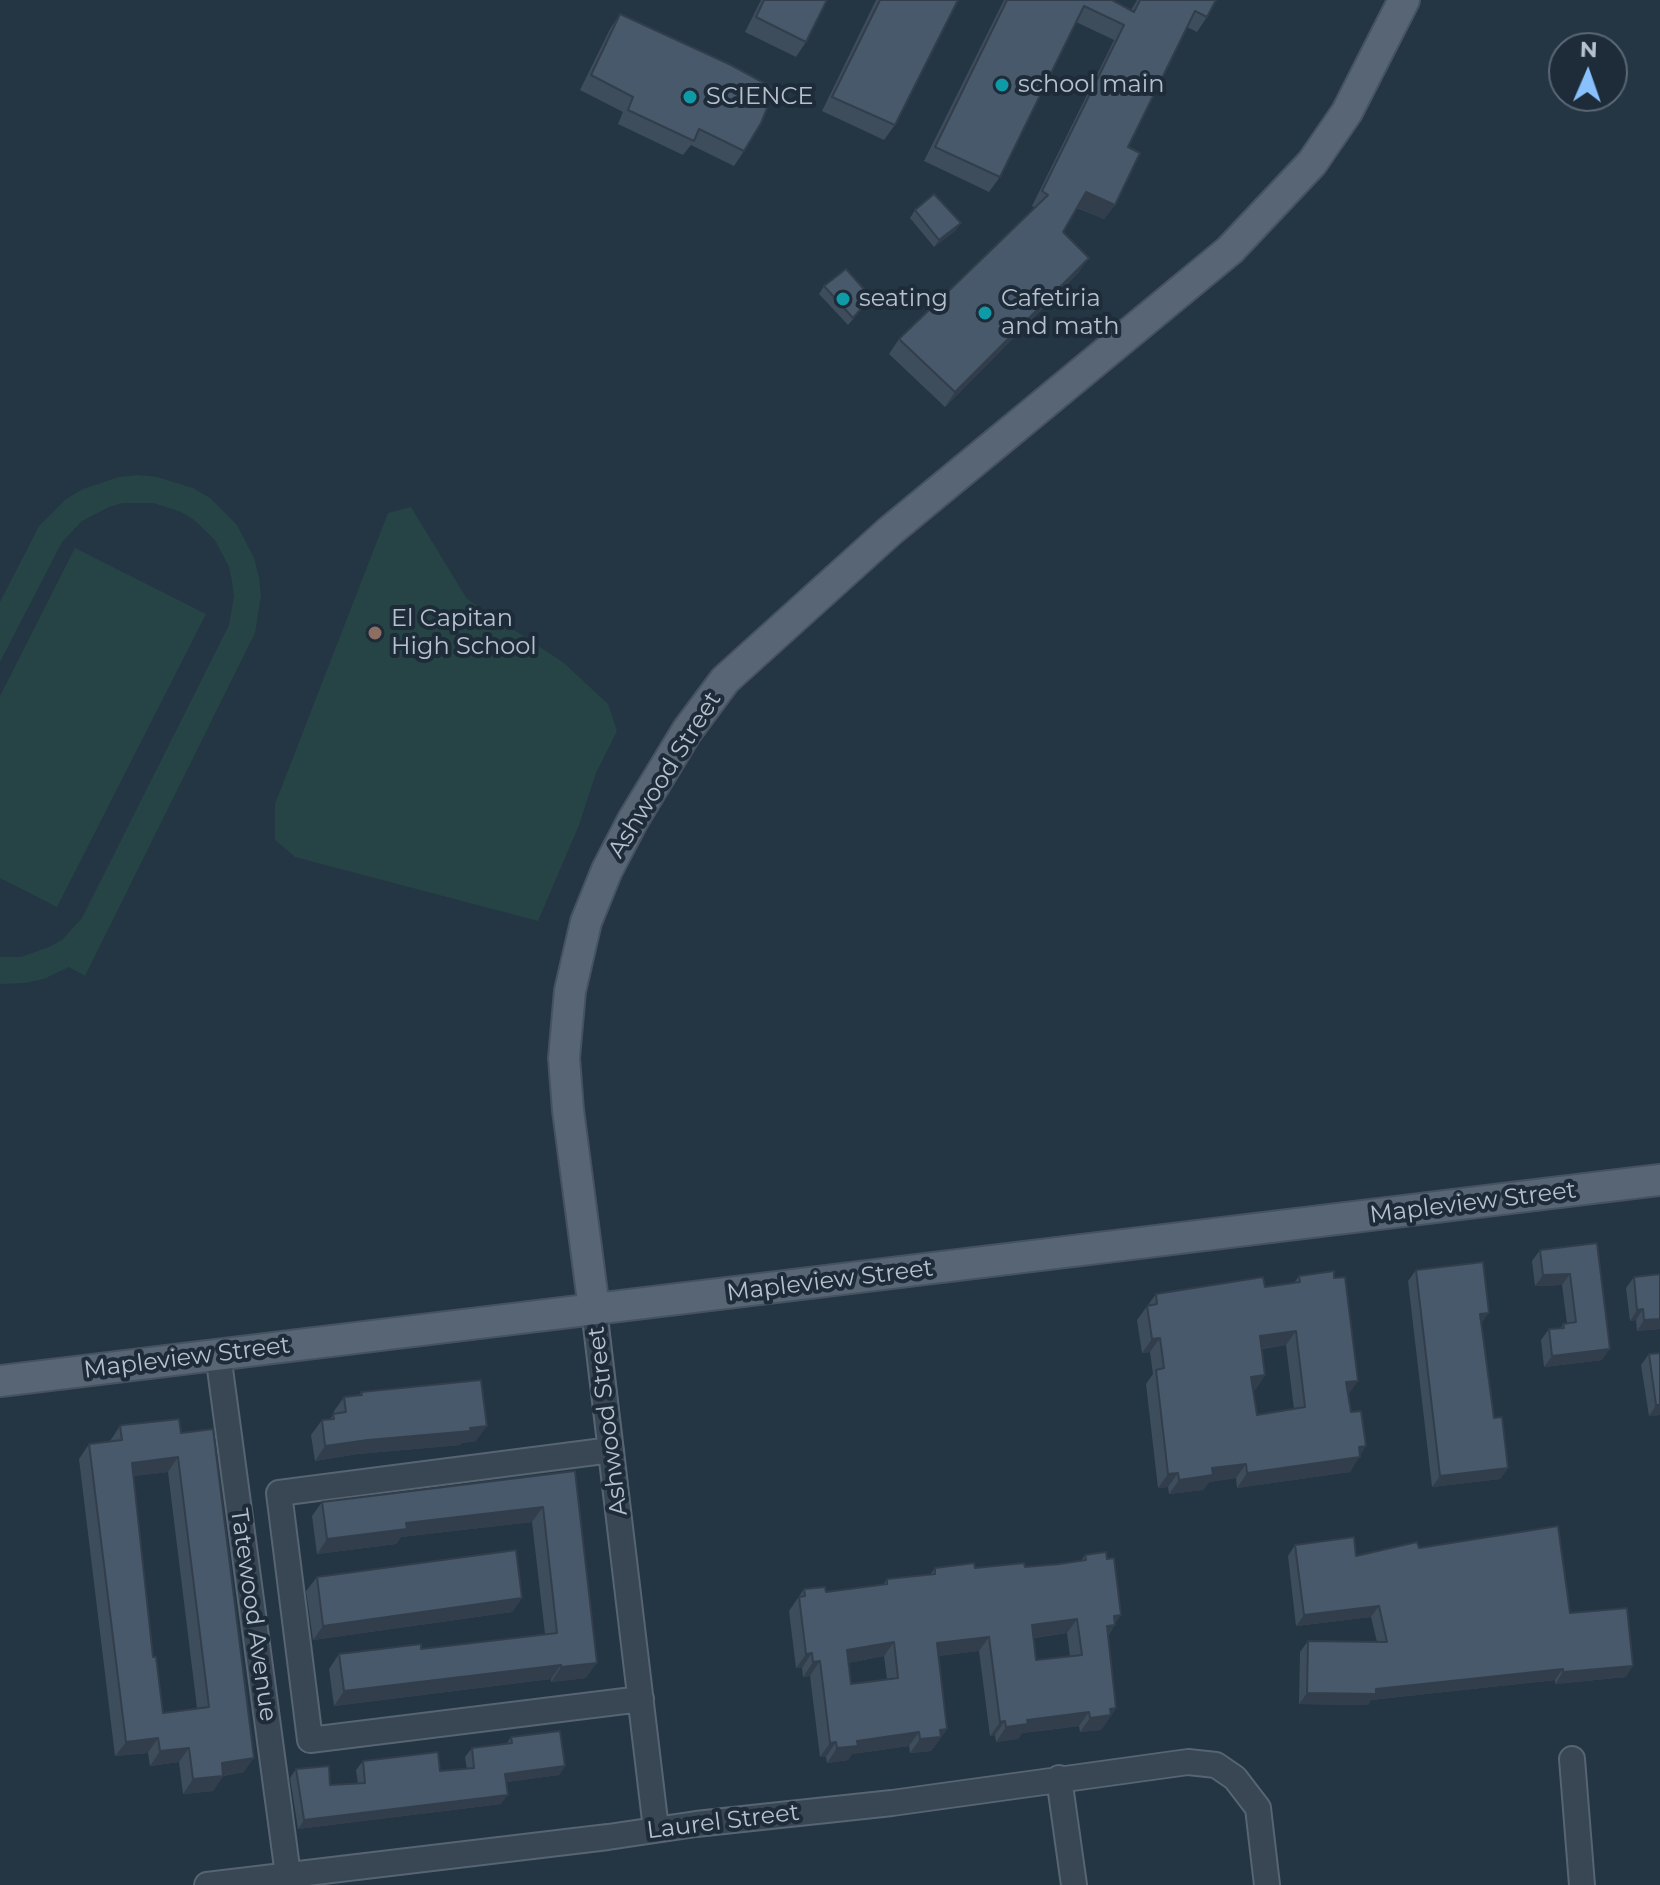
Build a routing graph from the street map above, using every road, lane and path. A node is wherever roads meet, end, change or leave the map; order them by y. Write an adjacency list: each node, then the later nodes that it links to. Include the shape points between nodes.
1 (1404, 0): 3 (main road, Ashwood Street, via 1347,112 1312,163 1230,250 890,531 725,680 687,731 607,870 586,922 570,991 564,1058)
2 (1660, 1180): 3 (main road, Mapleview Street)
3 (594, 1309): 4 (main road, Mapleview Street); 6 (street, Ashwood Street)
4 (218, 1354): 5 (main road, Mapleview Street); 11 (street, Tatewood Avenue)
5 (0, 1381)
6 (611, 1450): 7 (street, Ashwood Street); 7 (street, via 279,1493 310,1740)
7 (641, 1699): 10 (street, Ashwood Street)
8 (1572, 1759): 15 (street)
9 (1059, 1778): 10 (street, Laurel Street); 13 (street); 14 (street, Laurel Street, via 1188,1762 1216,1765 1235,1778 1258,1808)
10 (656, 1829): 11 (street, Laurel Street)
11 (288, 1875): 12 (street, Laurel Street)
12 (207, 1885)
13 (1074, 1885)
14 (1267, 1885)
15 (1582, 1885)

